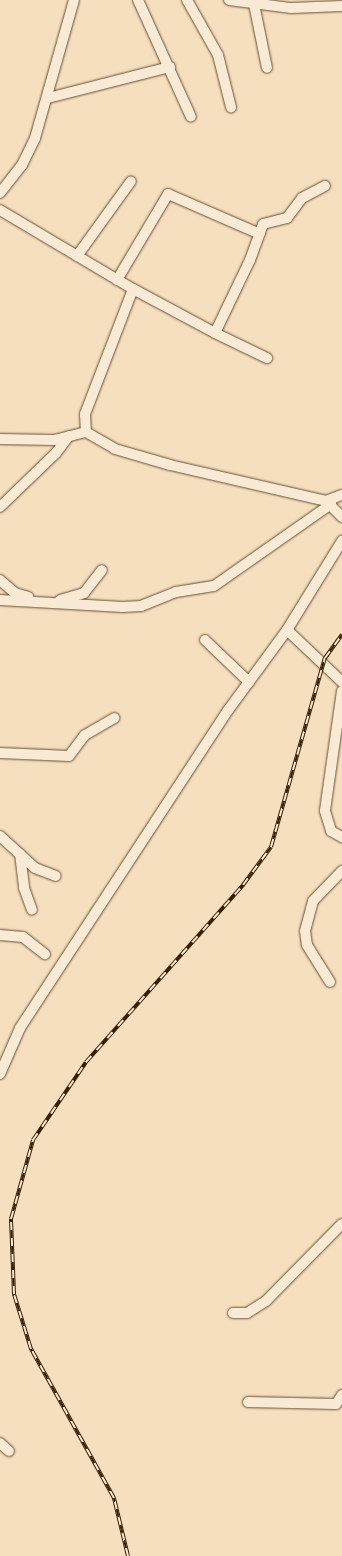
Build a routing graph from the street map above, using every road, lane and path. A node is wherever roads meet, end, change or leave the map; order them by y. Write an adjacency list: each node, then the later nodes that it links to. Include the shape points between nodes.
1 (74, 0): 9 (street)
2 (138, 0): 7 (street)
3 (187, 0): 10 (street, via 218,55)
4 (229, 0): 5 (street)
5 (254, 4): 6 (street); 8 (street)
6 (342, 6)
7 (170, 68): 9 (street); 11 (street)
8 (267, 68)
9 (48, 98): 14 (street, via 22,165)
10 (232, 107)
11 (191, 117)
12 (131, 182): 17 (street)
13 (325, 186): 16 (street, via 302,198 287,218 263,224)
14 (0, 193)
15 (0, 210): 17 (street)
16 (260, 234): 18 (street, via 168,194); 20 (street)
17 (76, 256): 18 (street)
18 (117, 280): 19 (street)
19 (133, 290): 20 (street); 22 (street, via 85,414)
20 (215, 333): 21 (street)
21 (266, 358)
22 (86, 432): 23 (street); 26 (street, via 116,449 170,465)
23 (69, 436): 24 (street, via 54,440); 27 (street)
24 (0, 439)
25 (342, 495): 26 (street)
26 (329, 503): 28 (street); 32 (street, via 214,586 176,592 141,606)
27 (0, 508)
28 (342, 517)
29 (342, 541): 33 (street)
30 (102, 570): 31 (street, via 84,592 59,600 34,599 15,593)
31 (0, 580)
32 (0, 600)
33 (287, 630): 35 (street); 36 (street)
34 (205, 640): 36 (street)
35 (340, 677)
36 (249, 682): 49 (street, via 20,1028)
37 (342, 691): 41 (street, via 325,811 331,831)
38 (114, 718): 39 (street, via 85,735 69,756)
39 (0, 753)
40 (0, 836): 42 (street)
41 (342, 837)
42 (20, 854): 44 (street, via 35,868); 45 (street, via 24,888)
43 (342, 871): 48 (street, via 313,901 305,931 307,945)
44 (56, 876)
45 (32, 910)
46 (0, 935): 47 (street, via 23,937)
47 (45, 954)
48 (330, 982)
49 (0, 1074)
50 (342, 1224): 51 (street, via 260,1307 247,1313)
51 (233, 1313)
52 (342, 1395): 53 (street, via 336,1404)
53 (248, 1402)
54 (0, 1443): 55 (street)
55 (10, 1451)

